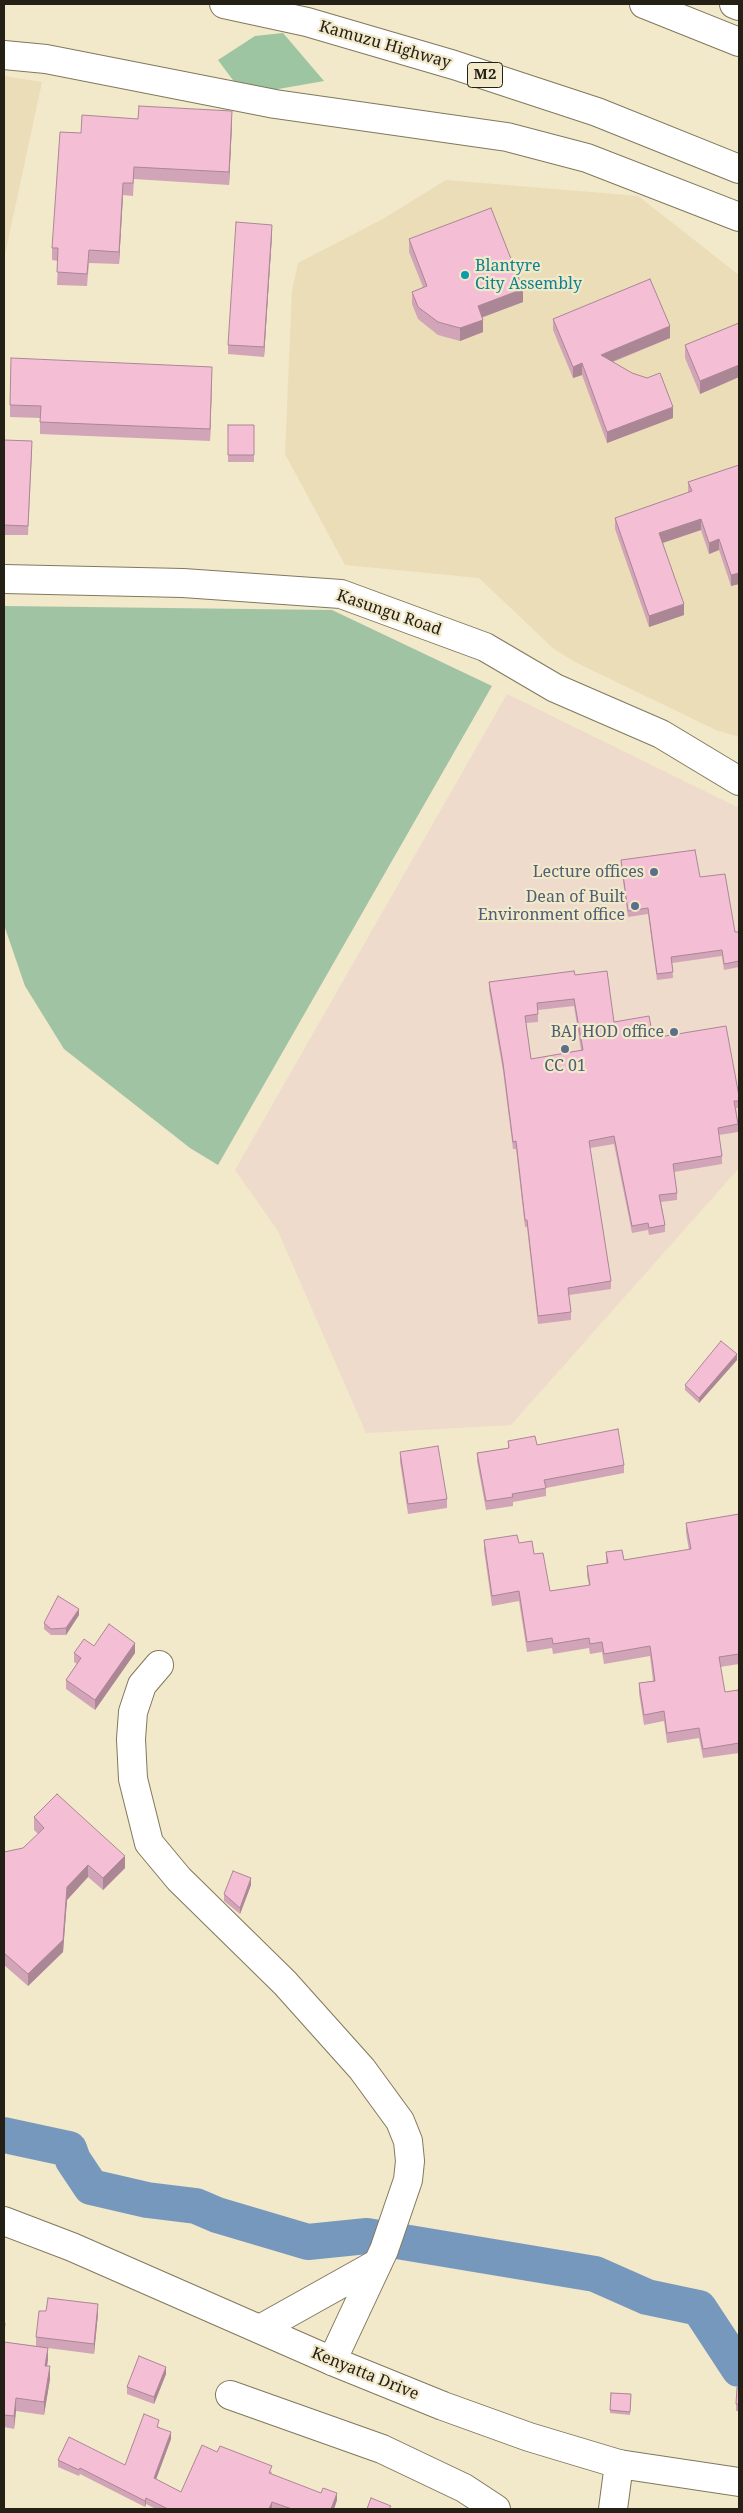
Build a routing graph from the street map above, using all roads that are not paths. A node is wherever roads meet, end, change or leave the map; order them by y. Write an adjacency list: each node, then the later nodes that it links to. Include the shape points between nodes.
1 (224, 4): 7 (main road, Kamuzu Highway / M2, via 307,22 463,68 597,112)
2 (644, 4): 5 (main road)
3 (734, 4): 4 (main road)
4 (739, 6)
5 (739, 42)
6 (4, 55): 8 (main road, via 46,59 275,104 507,137 586,158)
7 (739, 169)
8 (739, 217)
9 (4, 578): 10 (main road, Kasungu Road, via 192,583 341,594 485,647 555,688 661,734)
10 (739, 781)
11 (159, 1665): 13 (main road, via 142,1685 133,1712 131,1739 133,1779 148,1844 179,1879 285,1982 362,2069 400,2121 408,2140 408,2180)
12 (4, 2221): 14 (main road, Kenyatta Drive)
13 (381, 2257): 14 (main road); 15 (main road)
14 (260, 2329): 15 (main road, Kenyatta Drive)
15 (332, 2361): 17 (main road, Kenyatta Drive, via 484,2421)
16 (230, 2395): 19 (main road, via 382,2449 464,2488)
17 (619, 2464): 18 (main road, Kenyatta Drive); 20 (main road)
18 (739, 2482)
19 (496, 2509)
20 (613, 2509)

